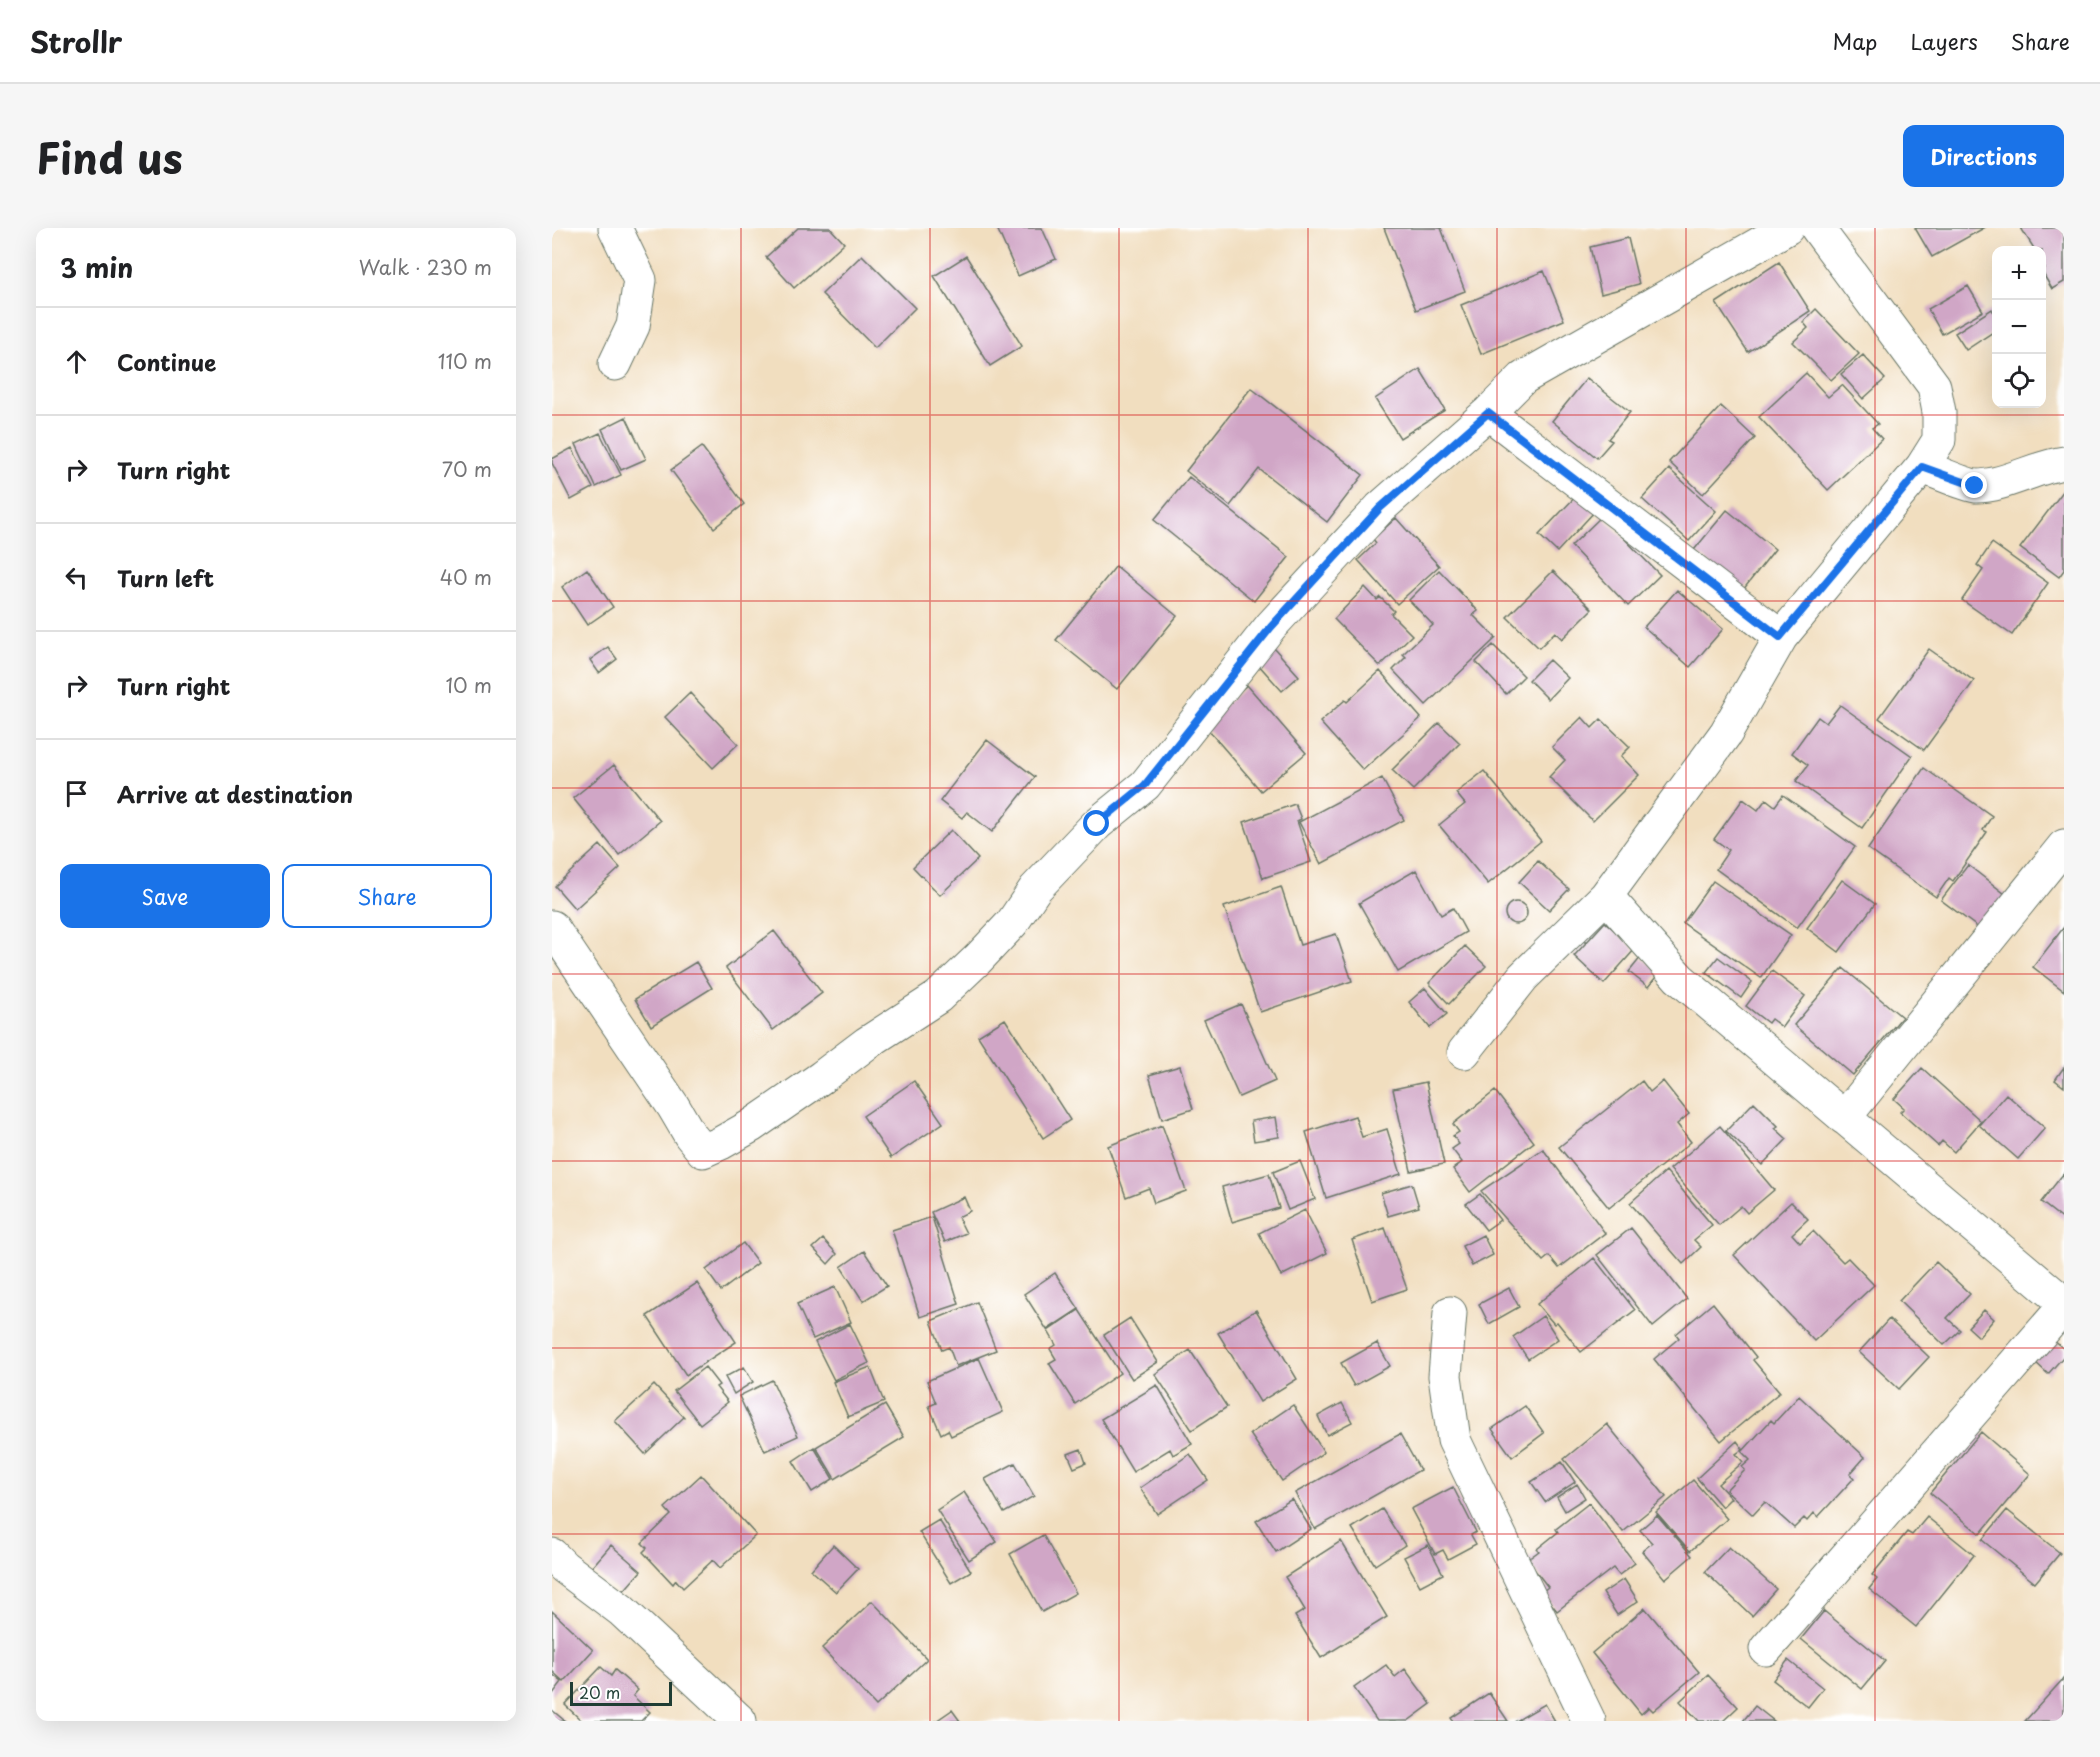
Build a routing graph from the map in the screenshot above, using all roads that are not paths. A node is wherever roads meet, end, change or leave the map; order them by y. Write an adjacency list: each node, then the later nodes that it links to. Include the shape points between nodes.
1 (615, 228): 4 (street, via 640,280 633,326)
2 (1787, 228): 5 (street, via 1523,378)
3 (1817, 228): 7 (street, via 1934,386 1939,440)
4 (615, 364)
5 (1488, 413): 8 (street); 11 (street, via 1380,508 1271,627 1145,785 1097,824 1035,889 1012,923 938,998 721,1143 703,1151 695,1143)
6 (2064, 463): 7 (street, via 1975,486)
7 (1922, 467): 8 (street)
8 (1780, 637): 10 (street, via 1726,733)
9 (2064, 846): 13 (street)
10 (1606, 896): 12 (street, via 1523,977); 13 (street, via 1678,978)
11 (552, 927)
12 (1464, 1052)
13 (1844, 1118): 14 (street)
14 (2064, 1303)
15 (2064, 1307): 18 (street)
16 (1450, 1313): 20 (street, via 1445,1376 1454,1440)
17 (552, 1556): 19 (street, via 621,1610)
18 (1766, 1649)
19 (740, 1721)
20 (1589, 1721)

